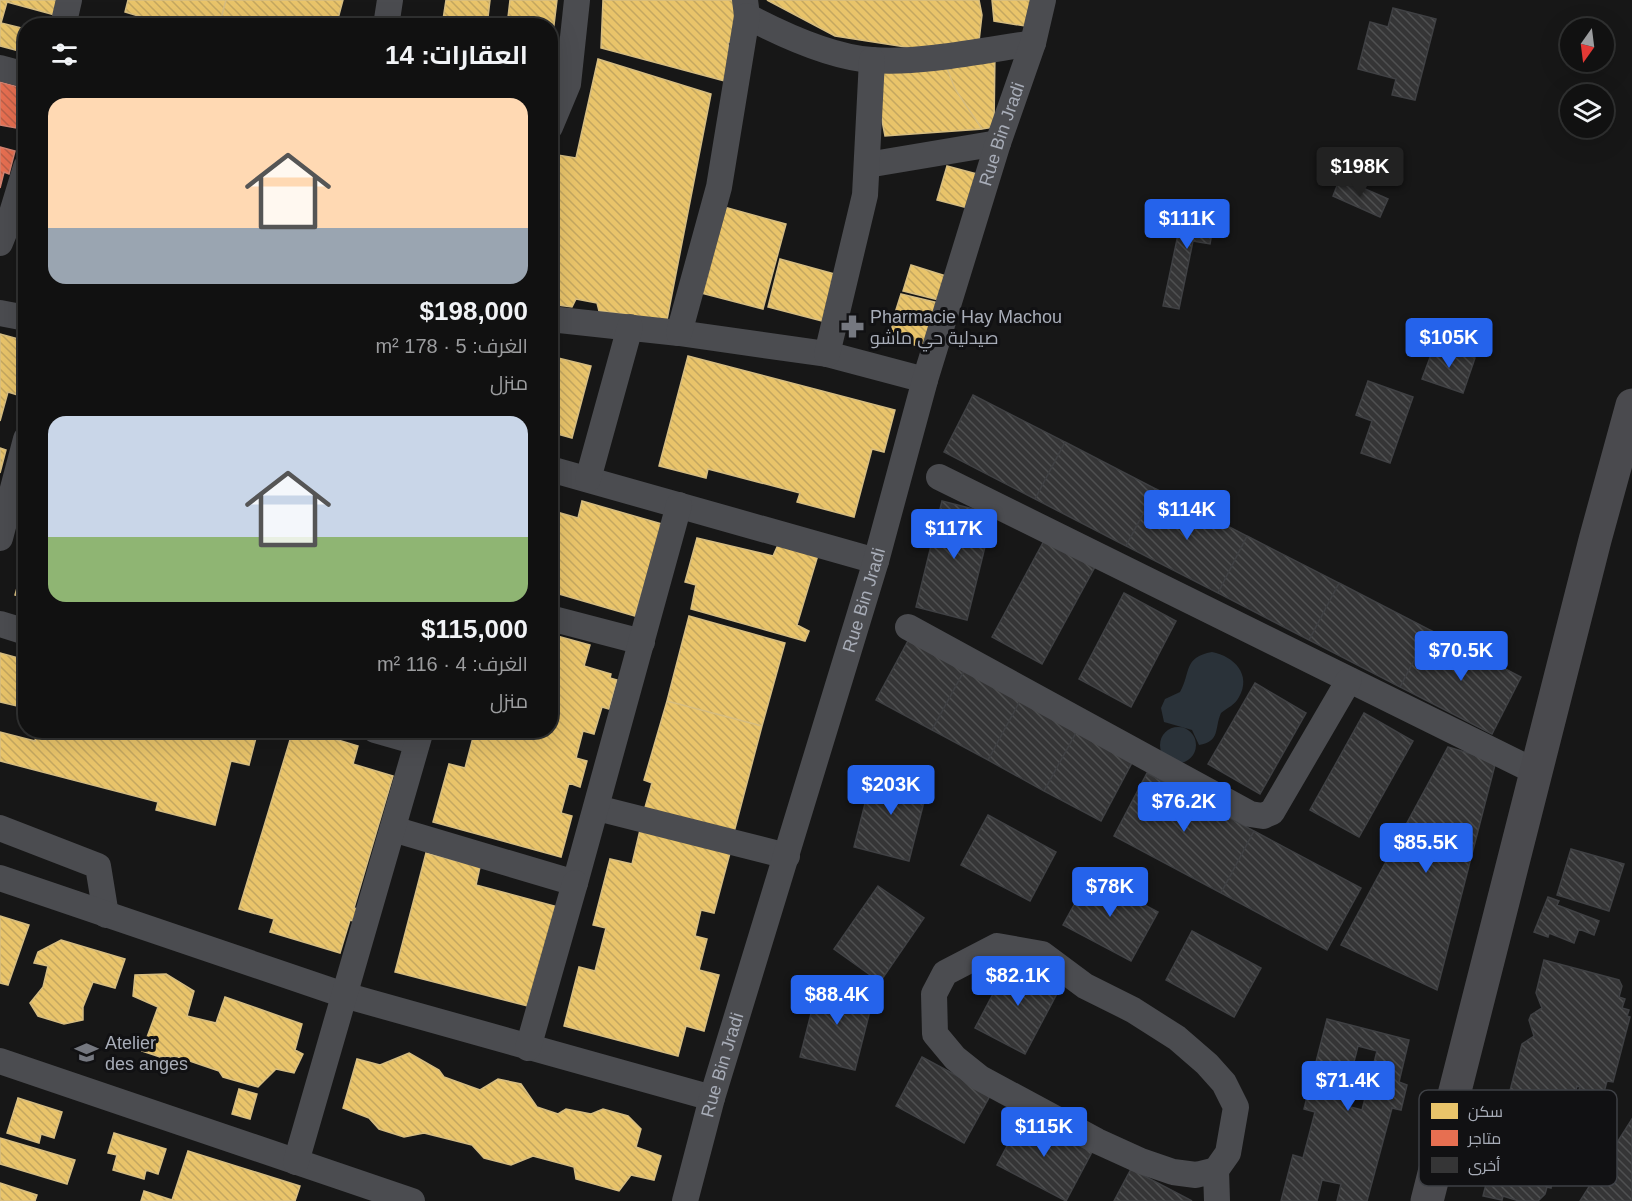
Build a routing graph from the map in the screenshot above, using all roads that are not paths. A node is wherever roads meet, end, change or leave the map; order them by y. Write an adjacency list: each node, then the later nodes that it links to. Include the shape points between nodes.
1 (69, 0): 6 (street)
2 (390, 0): 7 (street)
3 (577, 0): 12 (street)
4 (1044, 0): 8 (street, Rue Bin Jradi)
5 (746, 8): 9 (street, via 782,34); 21 (street, via 719,187)
6 (65, 18)
7 (387, 18)
8 (1033, 43): 9 (street, via 927,58); 13 (street, Rue Bin Jradi)
9 (872, 60): 14 (street)
10 (0, 68): 11 (street)
11 (18, 73)
12 (559, 83)
13 (998, 143): 14 (street); 23 (street, Rue Bin Jradi)
14 (867, 165): 22 (street, via 862,207)
15 (18, 193): 16 (street)
16 (0, 243)
17 (0, 313): 18 (street)
18 (18, 316)
19 (558, 320): 20 (street)
20 (630, 327): 21 (street); 28 (street)
21 (679, 333): 22 (street)
22 (827, 354): 23 (street)
23 (925, 380): 31 (street, Rue Bin Jradi)
24 (1632, 405): 39 (street)
25 (18, 469): 30 (street)
26 (558, 471): 28 (street)
27 (939, 477): 37 (street)
28 (588, 479): 29 (street)
29 (680, 505): 31 (street); 36 (street)
30 (0, 538)
31 (876, 561): 43 (street, Rue Bin Jradi)
32 (558, 620): 36 (street)
33 (0, 624): 35 (street)
34 (908, 627): 37 (street, via 1250,814 1263,816 1272,812)
35 (18, 630)
36 (642, 642): 40 (street)
37 (1349, 680): 39 (street)
38 (418, 738): 42 (street)
39 (1536, 772): 50 (street)
40 (597, 808): 43 (street); 45 (street)
41 (0, 828): 46 (street, via 99,866)
42 (393, 828): 45 (street); 47 (street)
43 (787, 856): 51 (street, Rue Bin Jradi)
44 (0, 878): 46 (street)
45 (575, 883): 48 (street)
46 (106, 915): 47 (street)
47 (344, 995): 48 (street); 52 (street)
48 (528, 1048): 51 (street)
49 (0, 1061): 52 (street)
50 (1455, 1090)
51 (712, 1098): 56 (street, Rue Bin Jradi)
52 (296, 1162): 55 (street)
53 (1216, 1170): 53 (street, via 1228,1153 1236,1107 1224,1083 1177,1038 1085,986 1042,954 997,946 945,973 934,994 935,1034 955,1058 980,1078 1141,1161 1196,1175); 57 (street)
54 (1431, 1186): 58 (street)
55 (412, 1201)
56 (685, 1201)
57 (1217, 1201)
58 (1427, 1201)

